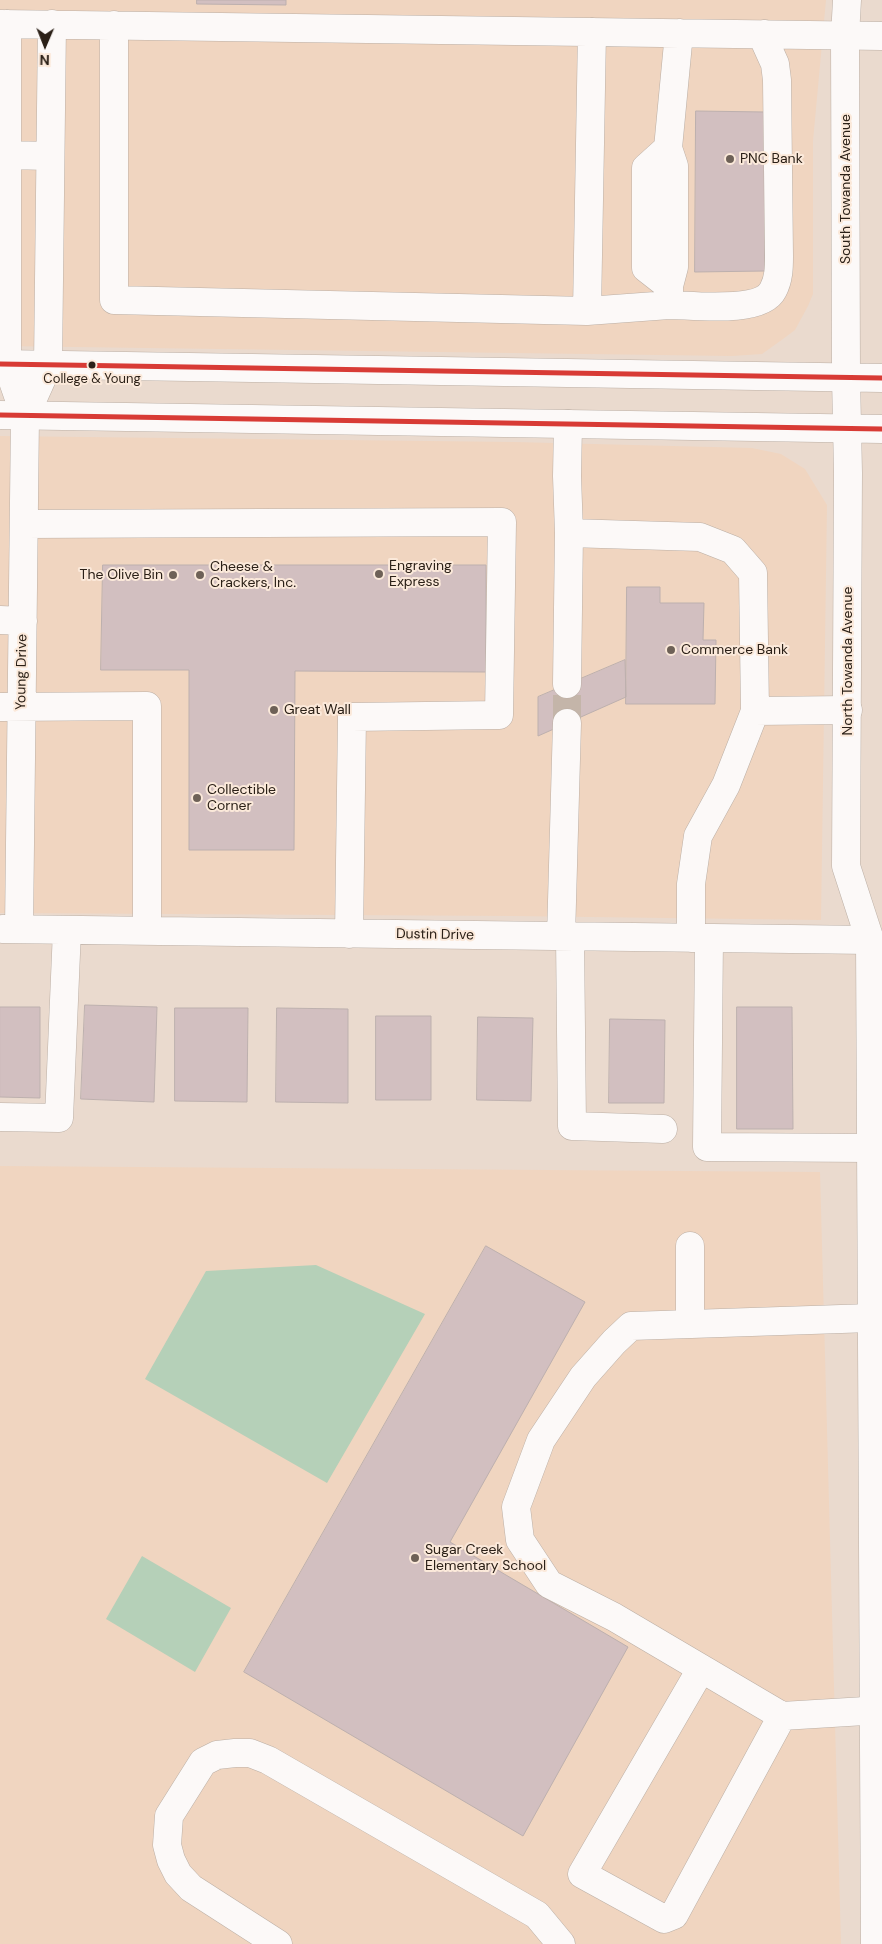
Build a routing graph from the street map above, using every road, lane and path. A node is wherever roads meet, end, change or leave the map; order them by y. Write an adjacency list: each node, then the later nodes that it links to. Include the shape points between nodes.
1 (847, 0): 8 (main road, South Towanda Avenue)
2 (3, 24): 3 (main road); 10 (main road)
3 (52, 24): 4 (main road); 11 (main road)
4 (114, 26): 5 (main road); 13 (main road, via 114,300)
5 (592, 32): 6 (main road); 13 (main road)
6 (679, 33): 7 (main road); 12 (main road, via 668,148 659,169 659,267)
7 (765, 34): 8 (main road); 12 (main road, via 777,80 779,256 773,291 762,300 744,305)
8 (846, 36): 9 (main road); 16 (main road, South Towanda Avenue)
9 (882, 36)
10 (6, 155): 11 (main road); 14 (main road)
11 (50, 156): 15 (main road)
12 (669, 295): 13 (main road)
13 (588, 311)
14 (3, 364): 15 (main road); 18 (main road)
15 (48, 364): 16 (main road); 18 (main road)
16 (846, 378): 17 (main road); 20 (main road, North Towanda Avenue)
17 (882, 378)
18 (13, 415): 19 (main road); 22 (main road, Young Drive)
19 (568, 424): 20 (main road); 23 (main road)
20 (847, 428): 21 (main road); 27 (main road, North Towanda Avenue)
21 (882, 428)
22 (24, 524): 24 (main road, Young Drive); 34 (main road, via 502,522 499,715 352,716)
23 (569, 533): 25 (main road); 28 (main road, via 700,537 732,550 753,573)
24 (11, 620): 26 (main road, Young Drive)
25 (567, 684)
26 (11, 708): 31 (main road, Young Drive); 33 (main road, via 146,706)
27 (848, 710): 28 (main road); 37 (main road, North Towanda Avenue, via 846,866)
28 (755, 711): 36 (main road, via 726,785 698,836 691,884)
29 (567, 723): 35 (main road)
30 (882, 909): 37 (main road, North Towanda Avenue)
31 (9, 929): 32 (main road, Dustin Drive)
32 (66, 930): 33 (main road, Dustin Drive); 38 (main road, via 59,1118)
33 (147, 931): 34 (main road, Dustin Drive)
34 (349, 934): 35 (main road, Dustin Drive)
35 (566, 937): 36 (main road, Dustin Drive); 39 (main road, via 572,1126)
36 (700, 938): 37 (main road, Dustin Drive); 40 (main road, via 707,1147)
37 (870, 940): 40 (main road, North Towanda Avenue)
38 (0, 1117)
39 (663, 1128)
40 (871, 1148): 41 (main road, North Towanda Avenue)
41 (877, 1204): 43 (main road, North Towanda Avenue)
42 (690, 1246): 44 (main road)
43 (872, 1318): 44 (main road); 46 (main road, North Towanda Avenue)
44 (690, 1324): 45 (main road, via 631,1326 614,1342 583,1377 541,1440 516,1507 520,1540 549,1584 614,1616)
45 (701, 1669): 47 (main road); 47 (main road, via 582,1874 664,1919 674,1915)
46 (877, 1710): 47 (main road); 50 (main road, North Towanda Avenue)
47 (782, 1716)
48 (278, 1944): 49 (main road, via 200,1896 178,1874 171,1860 167,1845 170,1816 203,1762 217,1755 250,1753 268,1760 537,1915)
49 (562, 1944)
50 (875, 1944)

